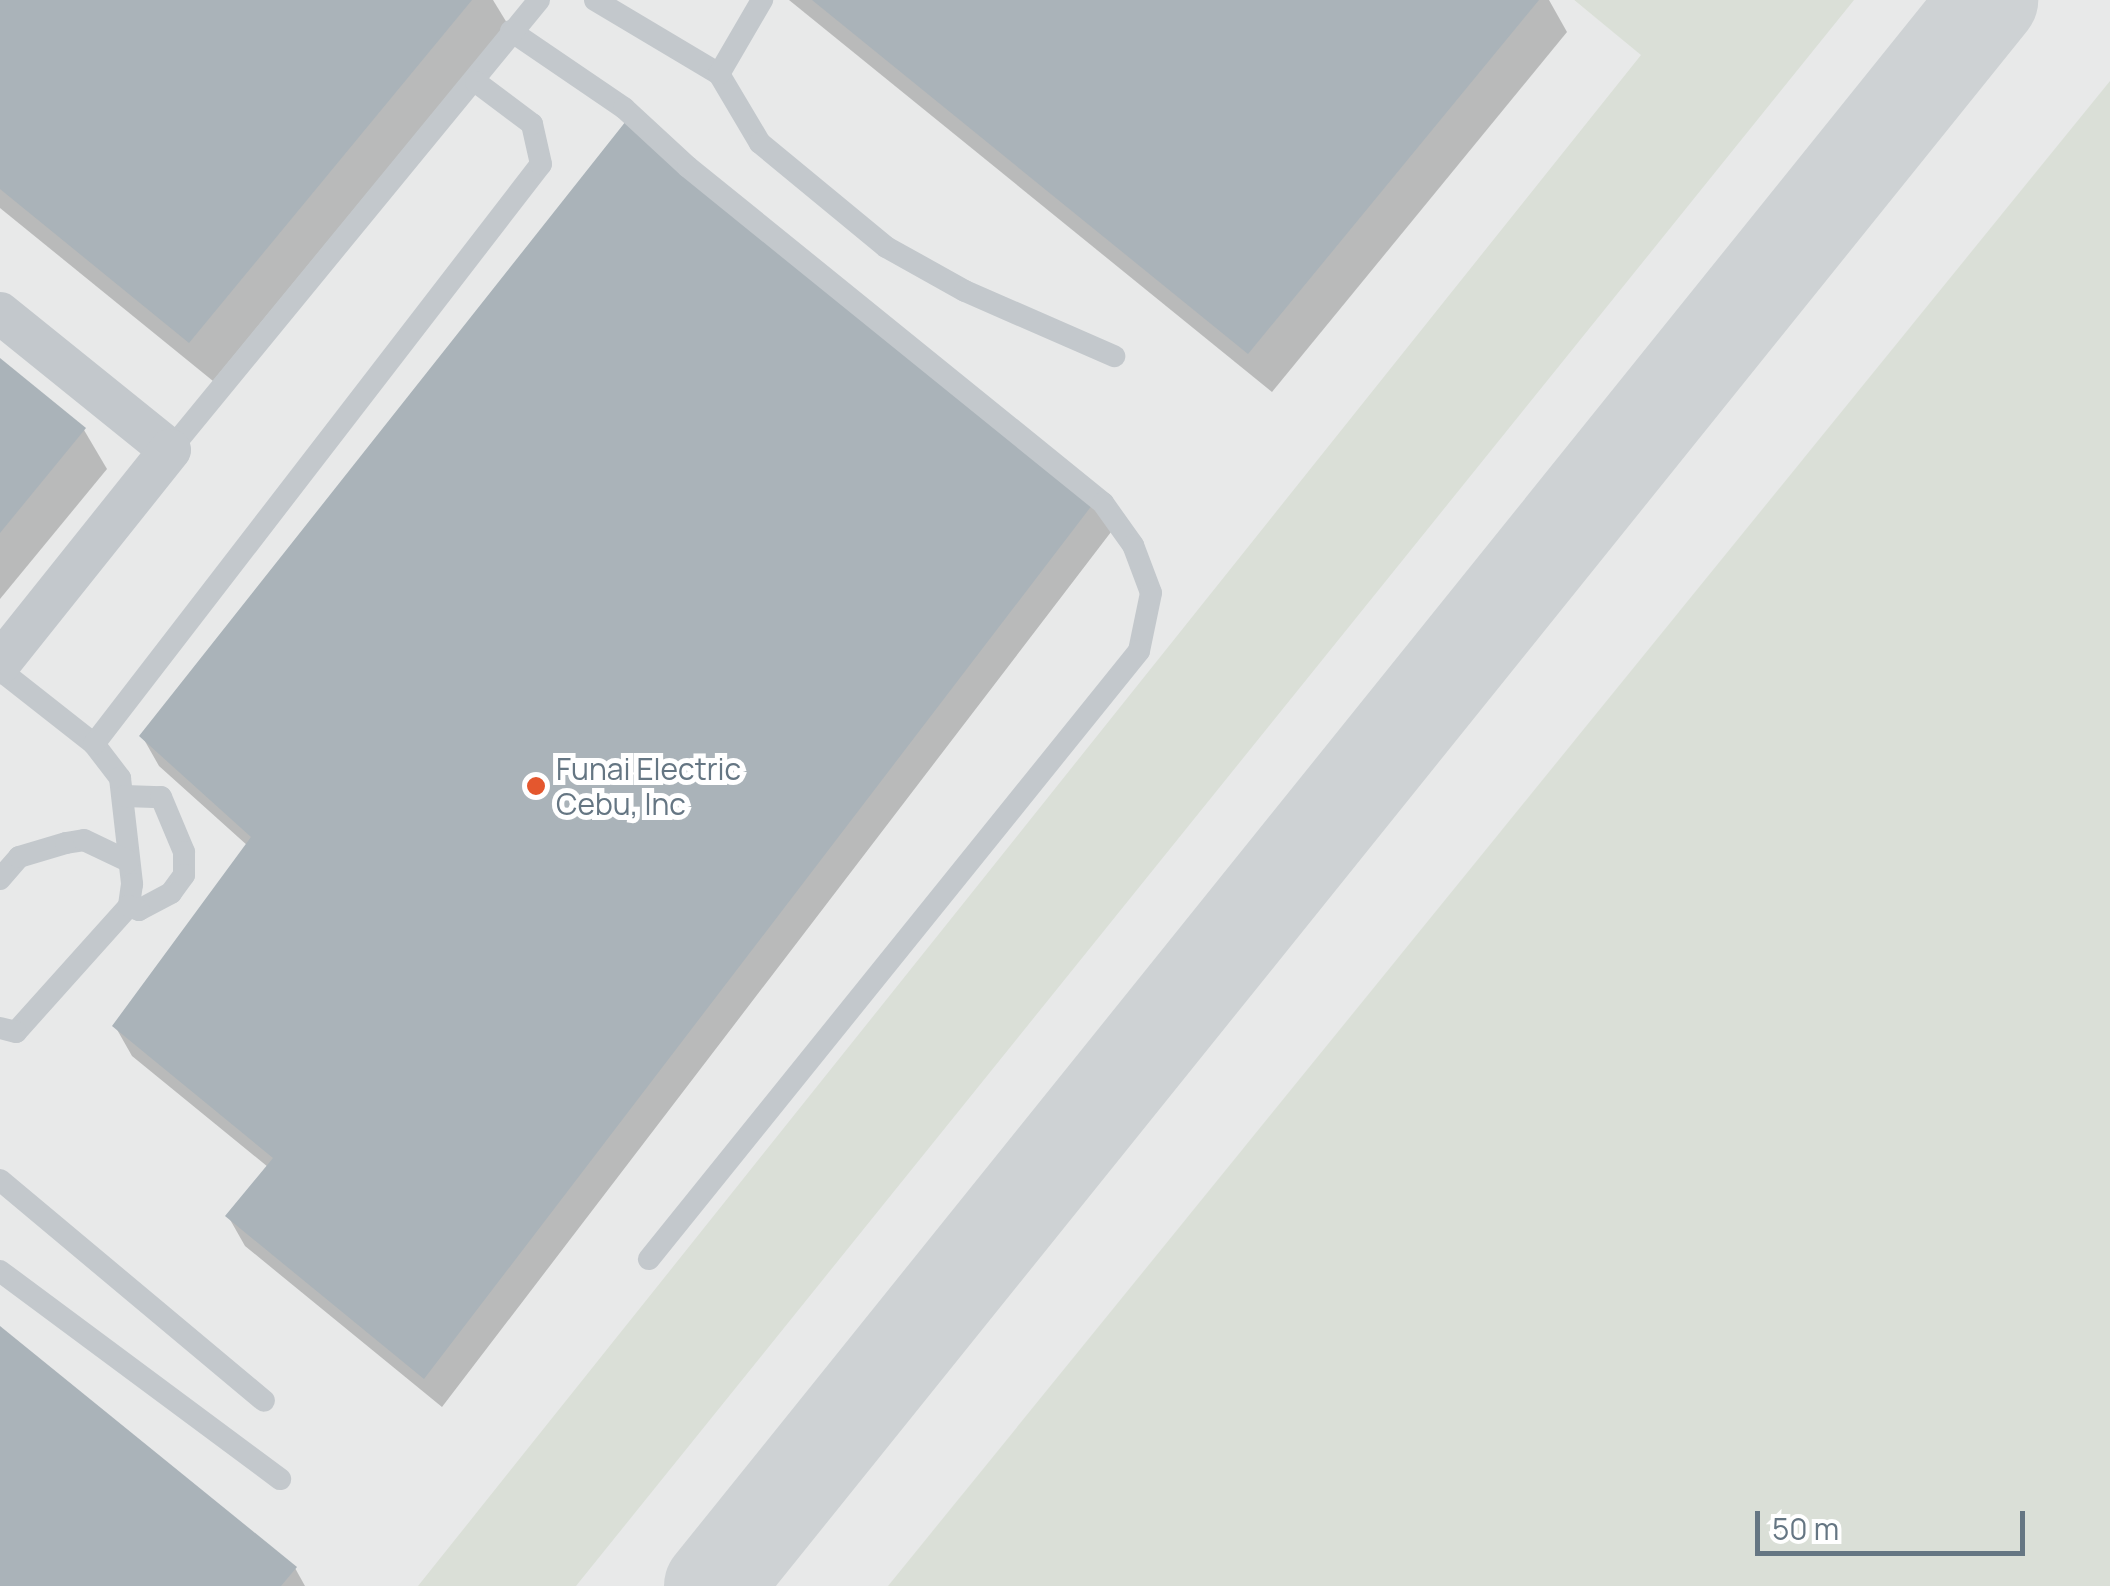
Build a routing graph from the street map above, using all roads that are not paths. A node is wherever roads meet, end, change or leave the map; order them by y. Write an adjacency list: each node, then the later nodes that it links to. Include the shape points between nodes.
1 (539, 0): 4 (lane)
2 (595, 0): 5 (lane)
3 (762, 0): 5 (lane)
4 (511, 32): 6 (lane); 18 (lane, via 624,108 1103,503 1133,545 1151,593 1139,652)
5 (719, 74): 8 (lane, via 760,143 886,246 965,291)
6 (476, 82): 9 (lane); 11 (lane, via 532,124 542,164)
7 (0, 313): 9 (street)
8 (1114, 356)
9 (170, 450): 10 (street)
10 (0, 666): 11 (lane)
11 (94, 744): 12 (lane)
12 (126, 796): 13 (lane); 15 (lane, via 160,798 184,852 184,875 171,894 138,910)
13 (128, 861): 14 (lane, via 84,840 18,857); 15 (lane)
14 (0, 879)
15 (129, 906): 16 (lane, via 16,1032)
16 (0, 1028)
17 (0, 1180): 20 (lane)
18 (649, 1259)
19 (0, 1271): 21 (lane)
20 (264, 1400)
21 (280, 1479)

